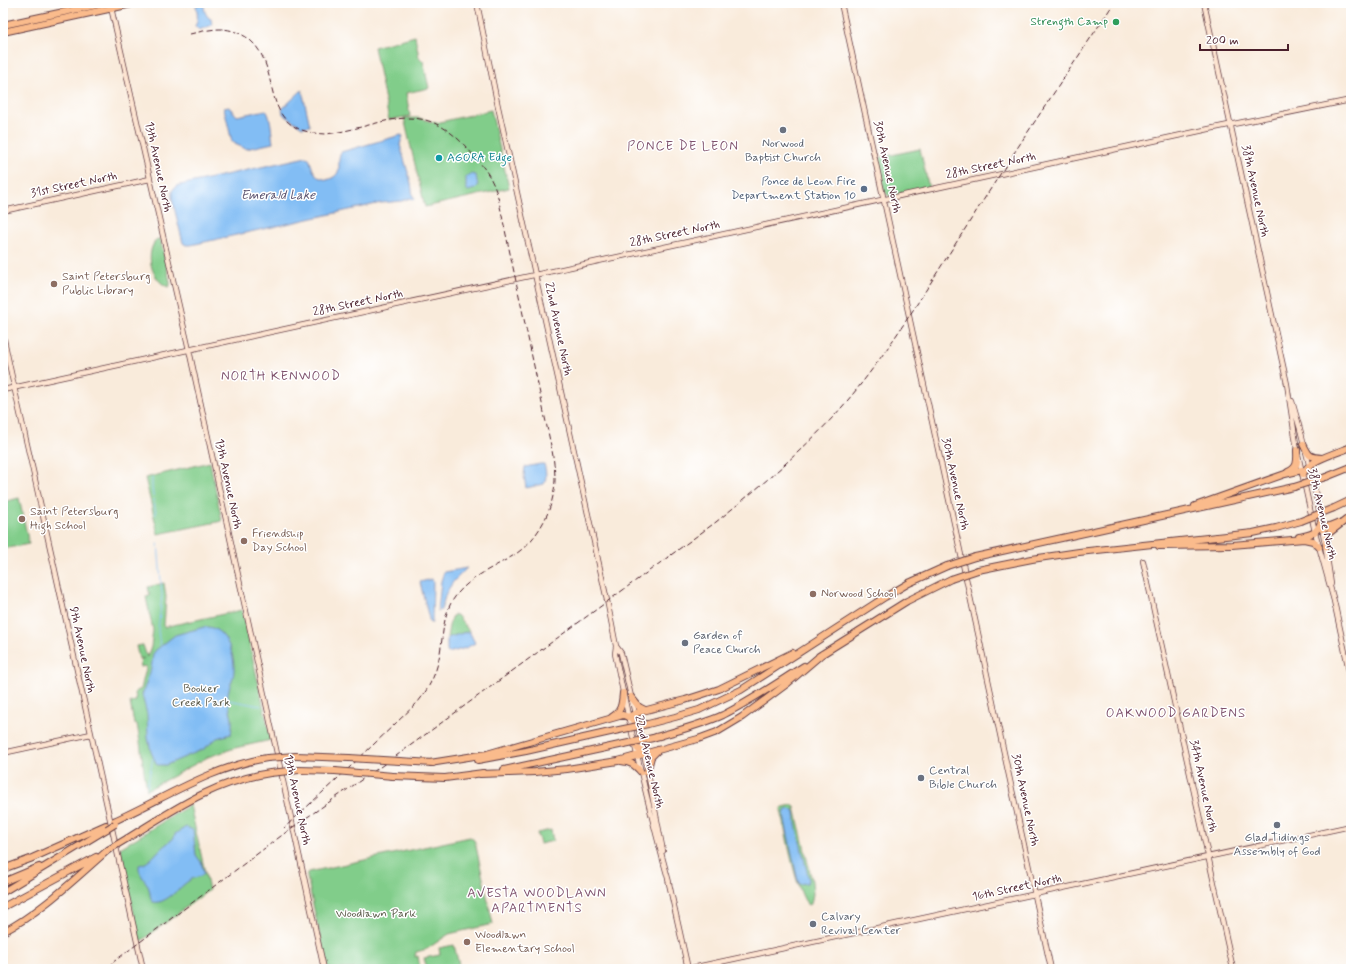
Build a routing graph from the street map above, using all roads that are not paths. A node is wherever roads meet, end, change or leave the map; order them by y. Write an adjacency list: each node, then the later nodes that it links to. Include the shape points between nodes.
1 (106, 3): 7 (highway)
2 (136, 3): 6 (highway)
3 (475, 3): 15 (street, 22nd Avenue North)
4 (841, 3): 13 (street, 30th Avenue North)
5 (1204, 3): 11 (street, 38th Avenue North)
6 (111, 6): 7 (highway); 12 (street, 13th Avenue North)
7 (68, 14): 8 (highway); 9 (highway)
8 (3, 26)
9 (3, 32)
10 (1351, 100): 11 (street, 28th Street North)
11 (1231, 125): 13 (street, 28th Street North); 18 (street, 38th Avenue North)
12 (150, 179): 14 (street, 31st Street North); 17 (street, 13th Avenue North)
13 (884, 199): 15 (street, 28th Street North); 67 (street, 30th Avenue North)
14 (3, 211)
15 (535, 275): 17 (street, 28th Street North); 39 (street, 22nd Avenue North)
16 (3, 334): 19 (street, 9th Avenue North)
17 (189, 350): 19 (street, 28th Street North); 73 (street, 13th Avenue North)
18 (1287, 384): 21 (street, 38th Avenue North); 23 (street, 38th Avenue North)
19 (14, 388): 20 (street, 28th Street North); 49 (street, 9th Avenue North)
20 (3, 390)
21 (1303, 444): 24 (highway, via 1312,457); 25 (street, 38th Avenue North)
22 (1351, 447): 24 (highway)
23 (1297, 450): 27 (street, 38th Avenue North); 28 (highway, via 1295,468)
24 (1322, 458): 25 (highway)
25 (1309, 466): 27 (highway); 29 (street, 38th Avenue North)
26 (1351, 467): 31 (highway, bridge, via 1294,488)
27 (1303, 472): 28 (highway); 29 (street); 33 (street, 38th Avenue North, via 1311,511)
28 (1285, 474): 31 (highway)
29 (1313, 484): 33 (street, 38th Avenue North)
30 (1351, 500): 35 (highway, bridge, via 1276,528 1242,535)
31 (1179, 513): 38 (highway, bridge, via 975,557 947,566 908,583)
32 (1351, 516): 33 (highway); 36 (highway, via 1329,533)
33 (1319, 528): 34 (highway); 36 (street, 38th Avenue North); 36 (street, 38th Avenue North)
34 (1283, 540): 35 (highway, via 1232,545); 36 (highway, via 1309,540)
35 (1128, 546): 40 (highway, bridge, via 1058,555 978,570 951,579 913,598)
36 (1322, 547): 41 (street, 38th Avenue North)
37 (1144, 561): 62 (street, 34th Avenue North)
38 (812, 644): 44 (highway, via 719,689); 56 (highway, bridge, via 722,700 681,716 485,758)
39 (616, 646): 42 (street, 22nd Avenue North, via 615,654); 43 (street, 22nd Avenue North, via 621,653)
40 (822, 654): 51 (highway, via 788,683 717,732); 58 (highway, bridge, via 722,715 686,728 653,738)
41 (1351, 680)
42 (623, 693): 46 (street, 22nd Avenue North); 47 (highway, via 620,711)
43 (632, 697): 44 (highway, via 639,707); 45 (street, 22nd Avenue North)
44 (645, 710): 45 (highway)
45 (635, 713): 46 (highway); 48 (street, 22nd Avenue North)
46 (628, 717): 47 (highway, via 623,715); 48 (highway); 50 (street, 22nd Avenue North)
47 (610, 719): 56 (highway, via 487,754)
48 (638, 727): 53 (street, 22nd Avenue North)
49 (91, 734): 52 (street); 72 (street, 9th Avenue North)
50 (634, 743): 53 (highway); 54 (street, 22nd Avenue North)
51 (658, 750): 53 (highway); 57 (highway, via 651,757)
52 (3, 753)
53 (644, 753): 54 (highway); 57 (street, 22nd Avenue North)
54 (637, 755): 55 (highway); 57 (street, 22nd Avenue North)
55 (618, 761): 57 (highway, via 629,762); 58 (highway, via 552,771)
56 (430, 763): 60 (highway, bridge, via 296,756 244,762 212,773 176,790)
57 (644, 772): 74 (street, 22nd Avenue North, via 653,824 669,882)
58 (480, 774): 61 (highway, bridge, via 445,778 299,770 247,777 189,800)
59 (1351, 826): 62 (street, 16th Street North)
60 (107, 827): 63 (highway); 64 (highway)
61 (108, 850): 68 (highway); 71 (highway, via 51,899)
62 (1208, 856): 67 (street, 16th Street North); 76 (street, 34th Avenue North)
63 (59, 859): 65 (highway); 66 (highway)
64 (3, 869)
65 (3, 882)
66 (3, 892)
67 (1035, 894): 74 (street, 16th Street North); 75 (street, 30th Avenue North)
68 (19, 899): 69 (highway); 70 (highway)
69 (3, 907)
70 (3, 911)
71 (3, 932)
72 (143, 969)
73 (324, 969)
74 (687, 969)
75 (1051, 969)
76 (1233, 969)

